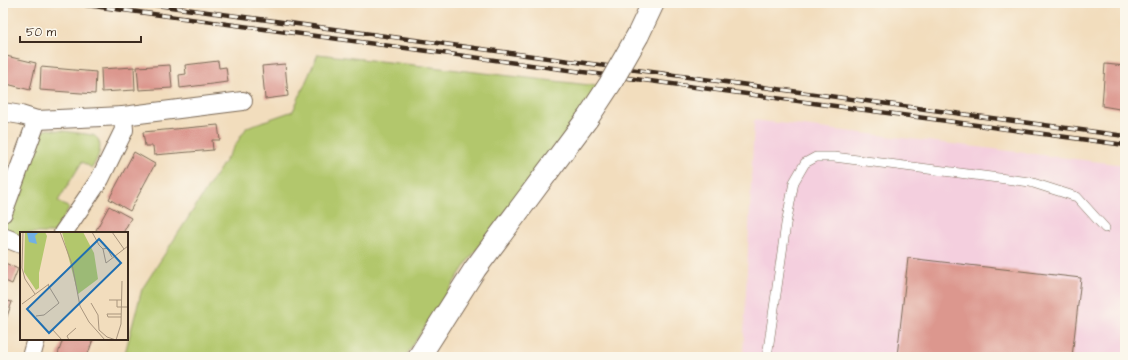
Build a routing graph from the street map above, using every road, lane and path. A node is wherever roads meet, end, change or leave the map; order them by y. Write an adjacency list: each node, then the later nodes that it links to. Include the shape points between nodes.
1 (653, 3): 13 (main road, bridge, via 638,35 587,119 475,269)
2 (243, 101): 4 (street)
3 (3, 112): 5 (street)
4 (123, 116): 5 (street); 8 (street, via 124,130 100,179)
5 (37, 120): 6 (street)
6 (3, 213)
7 (1104, 228): 14 (lane, via 1077,197 1030,182 842,158 816,157 805,163 794,182)
8 (64, 232)
9 (3, 237): 10 (street)
10 (20, 244)
11 (36, 340): 12 (street)
12 (31, 357)
13 (419, 357)
14 (767, 357)

